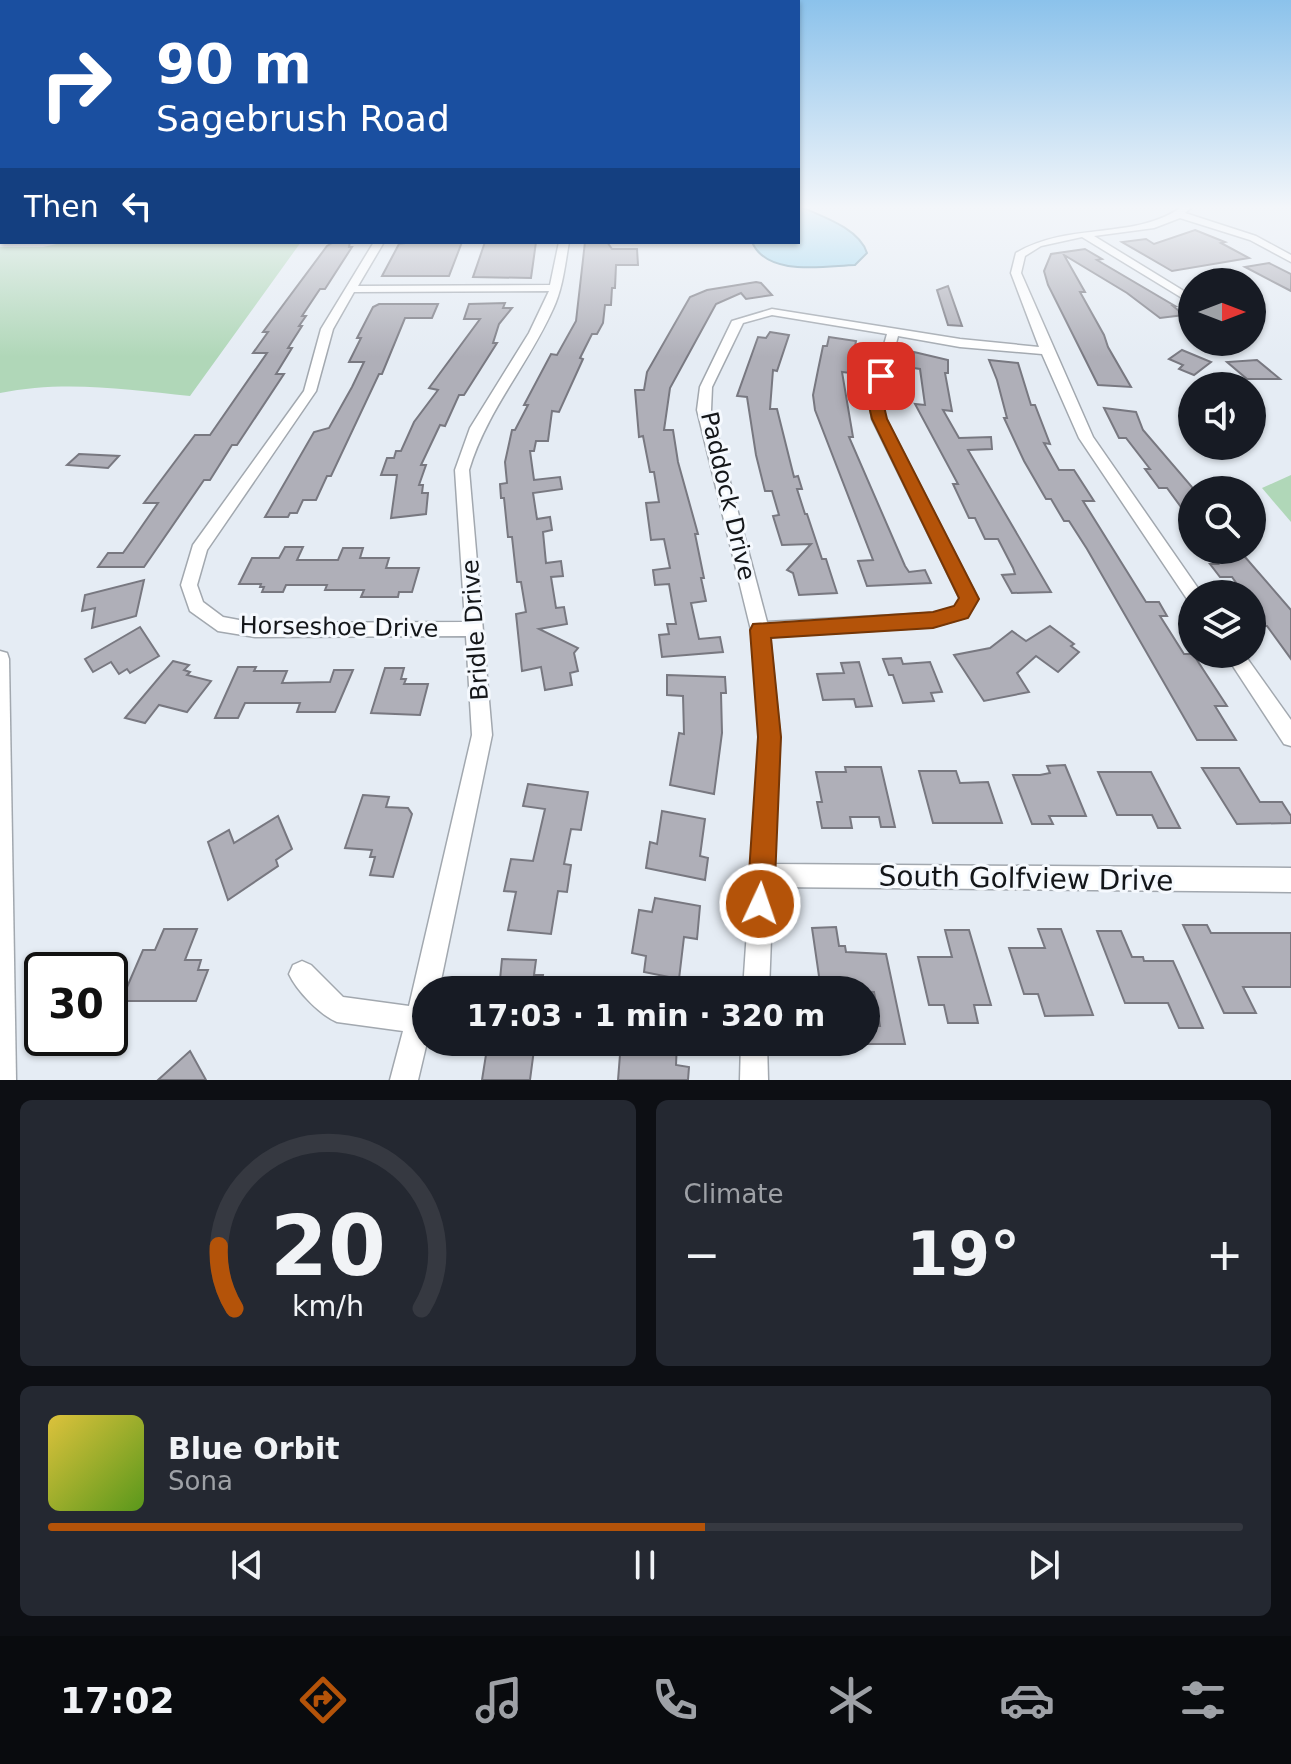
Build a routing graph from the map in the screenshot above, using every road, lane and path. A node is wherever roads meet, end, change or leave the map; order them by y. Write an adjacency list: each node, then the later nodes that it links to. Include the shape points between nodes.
1 (370, 256): 6 (street, Horseshoe Drive)
2 (561, 256): 5 (street)
3 (1020, 256): 9 (street, via 1016,273)
4 (1120, 256): 7 (street)
5 (554, 288): 6 (street); 11 (street, Bridle Drive, via 545,315 468,442 462,470)
6 (351, 289): 11 (street, Horseshoe Drive, via 327,329 310,391 199,549 189,585 196,606 218,624 255,630)
7 (1178, 292)
8 (893, 332): 9 (street, Paddock Drive); 12 (street, Paddock Drive, via 772,312 755,314 738,321 706,387 704,410); 12 (street, via 875,398 879,419 969,599 961,612 933,620)
9 (1047, 351): 10 (street, via 1086,438)
10 (1183, 580)
11 (476, 629): 19 (street, Bridle Drive, via 482,735)
12 (760, 630): 16 (street, Paddock Drive, via 770,737)
13 (0, 659): 24 (street)
14 (1244, 668): 15 (street)
15 (1291, 737)
16 (762, 875): 17 (street, South Golfview Drive); 20 (street, Paddock Drive)
17 (1291, 880)
18 (302, 974): 21 (street, via 337,1009)
19 (429, 976)
20 (757, 976)
21 (412, 1019)
22 (412, 1048): 25 (street, Bridle Drive)
23 (754, 1056): 26 (street)
24 (2, 1080)
25 (404, 1080)
26 (754, 1080)

